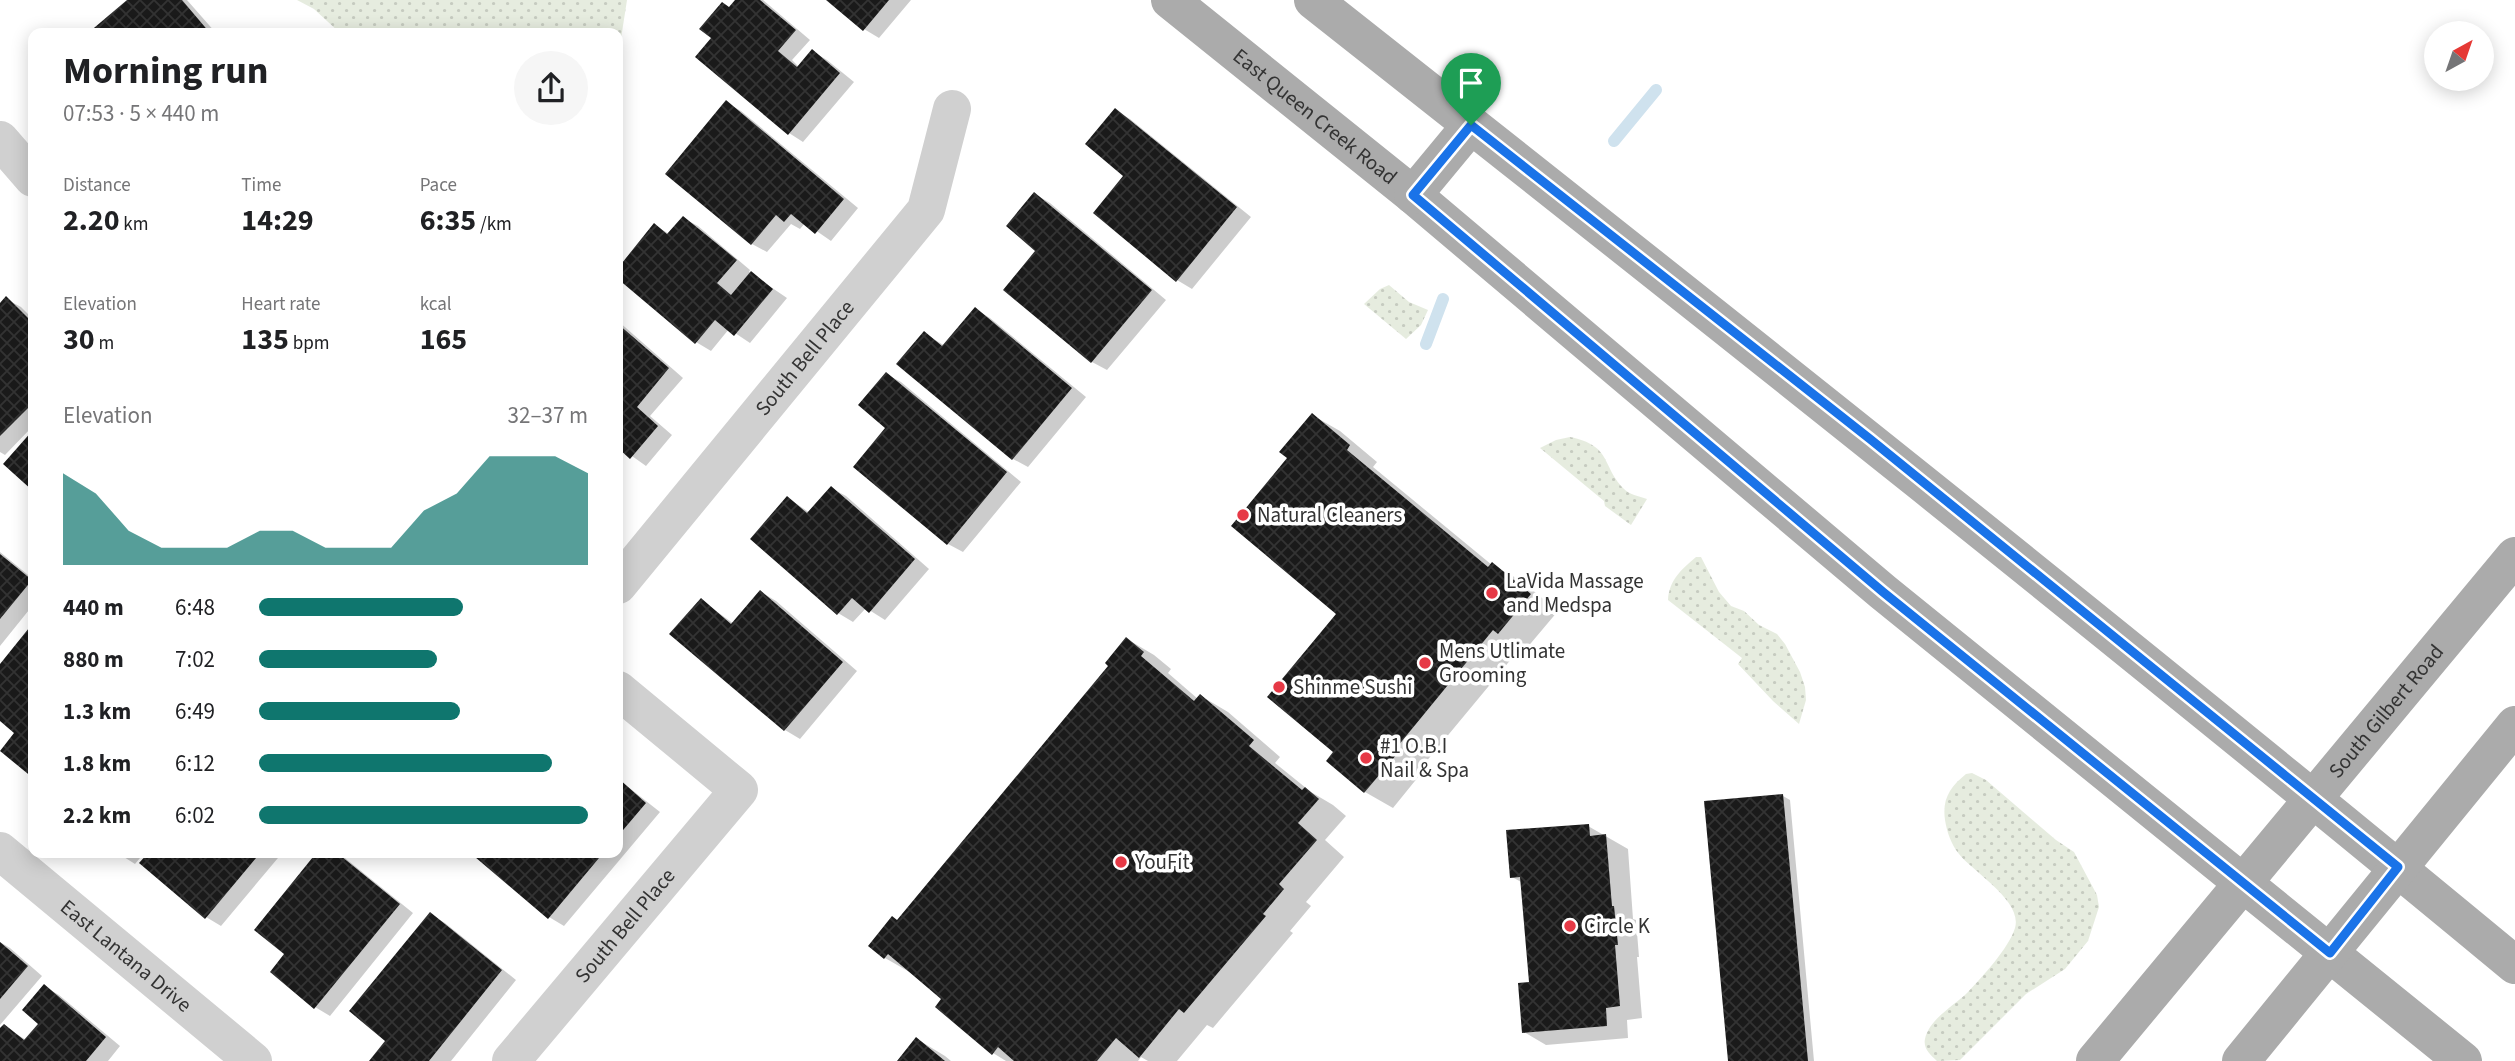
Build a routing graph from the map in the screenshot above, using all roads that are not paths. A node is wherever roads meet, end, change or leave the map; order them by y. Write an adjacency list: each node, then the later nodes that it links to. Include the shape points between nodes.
1 (1170, 0): 7 (main road, East Queen Creek Road)
2 (1312, 0): 4 (main road)
3 (952, 109): 9 (street, South Bell Place, via 926,210)
4 (1471, 125): 7 (main road); 12 (main road, via 1870,439)
5 (0, 140): 6 (street)
6 (28, 172)
7 (1413, 195): 15 (main road, East Queen Creek Road, via 1883,592)
8 (2515, 556): 12 (main road, South Gilbert Road)
9 (623, 579)
10 (623, 694): 19 (street, South Bell Place, via 739,790)
11 (2515, 725): 14 (main road)
12 (2314, 798): 14 (main road); 15 (main road, South Gilbert Road)
13 (0, 851): 18 (street, East Lantana Drive)
14 (2398, 867): 16 (main road); 17 (main road)
15 (2243, 883): 16 (main road, East Queen Creek Road); 20 (main road, South Gilbert Road)
16 (2330, 953): 21 (main road); 22 (main road, East Queen Creek Road)
17 (2515, 965)
18 (253, 1061)
19 (511, 1061)
20 (2095, 1061)
21 (2241, 1061)
22 (2463, 1061)

